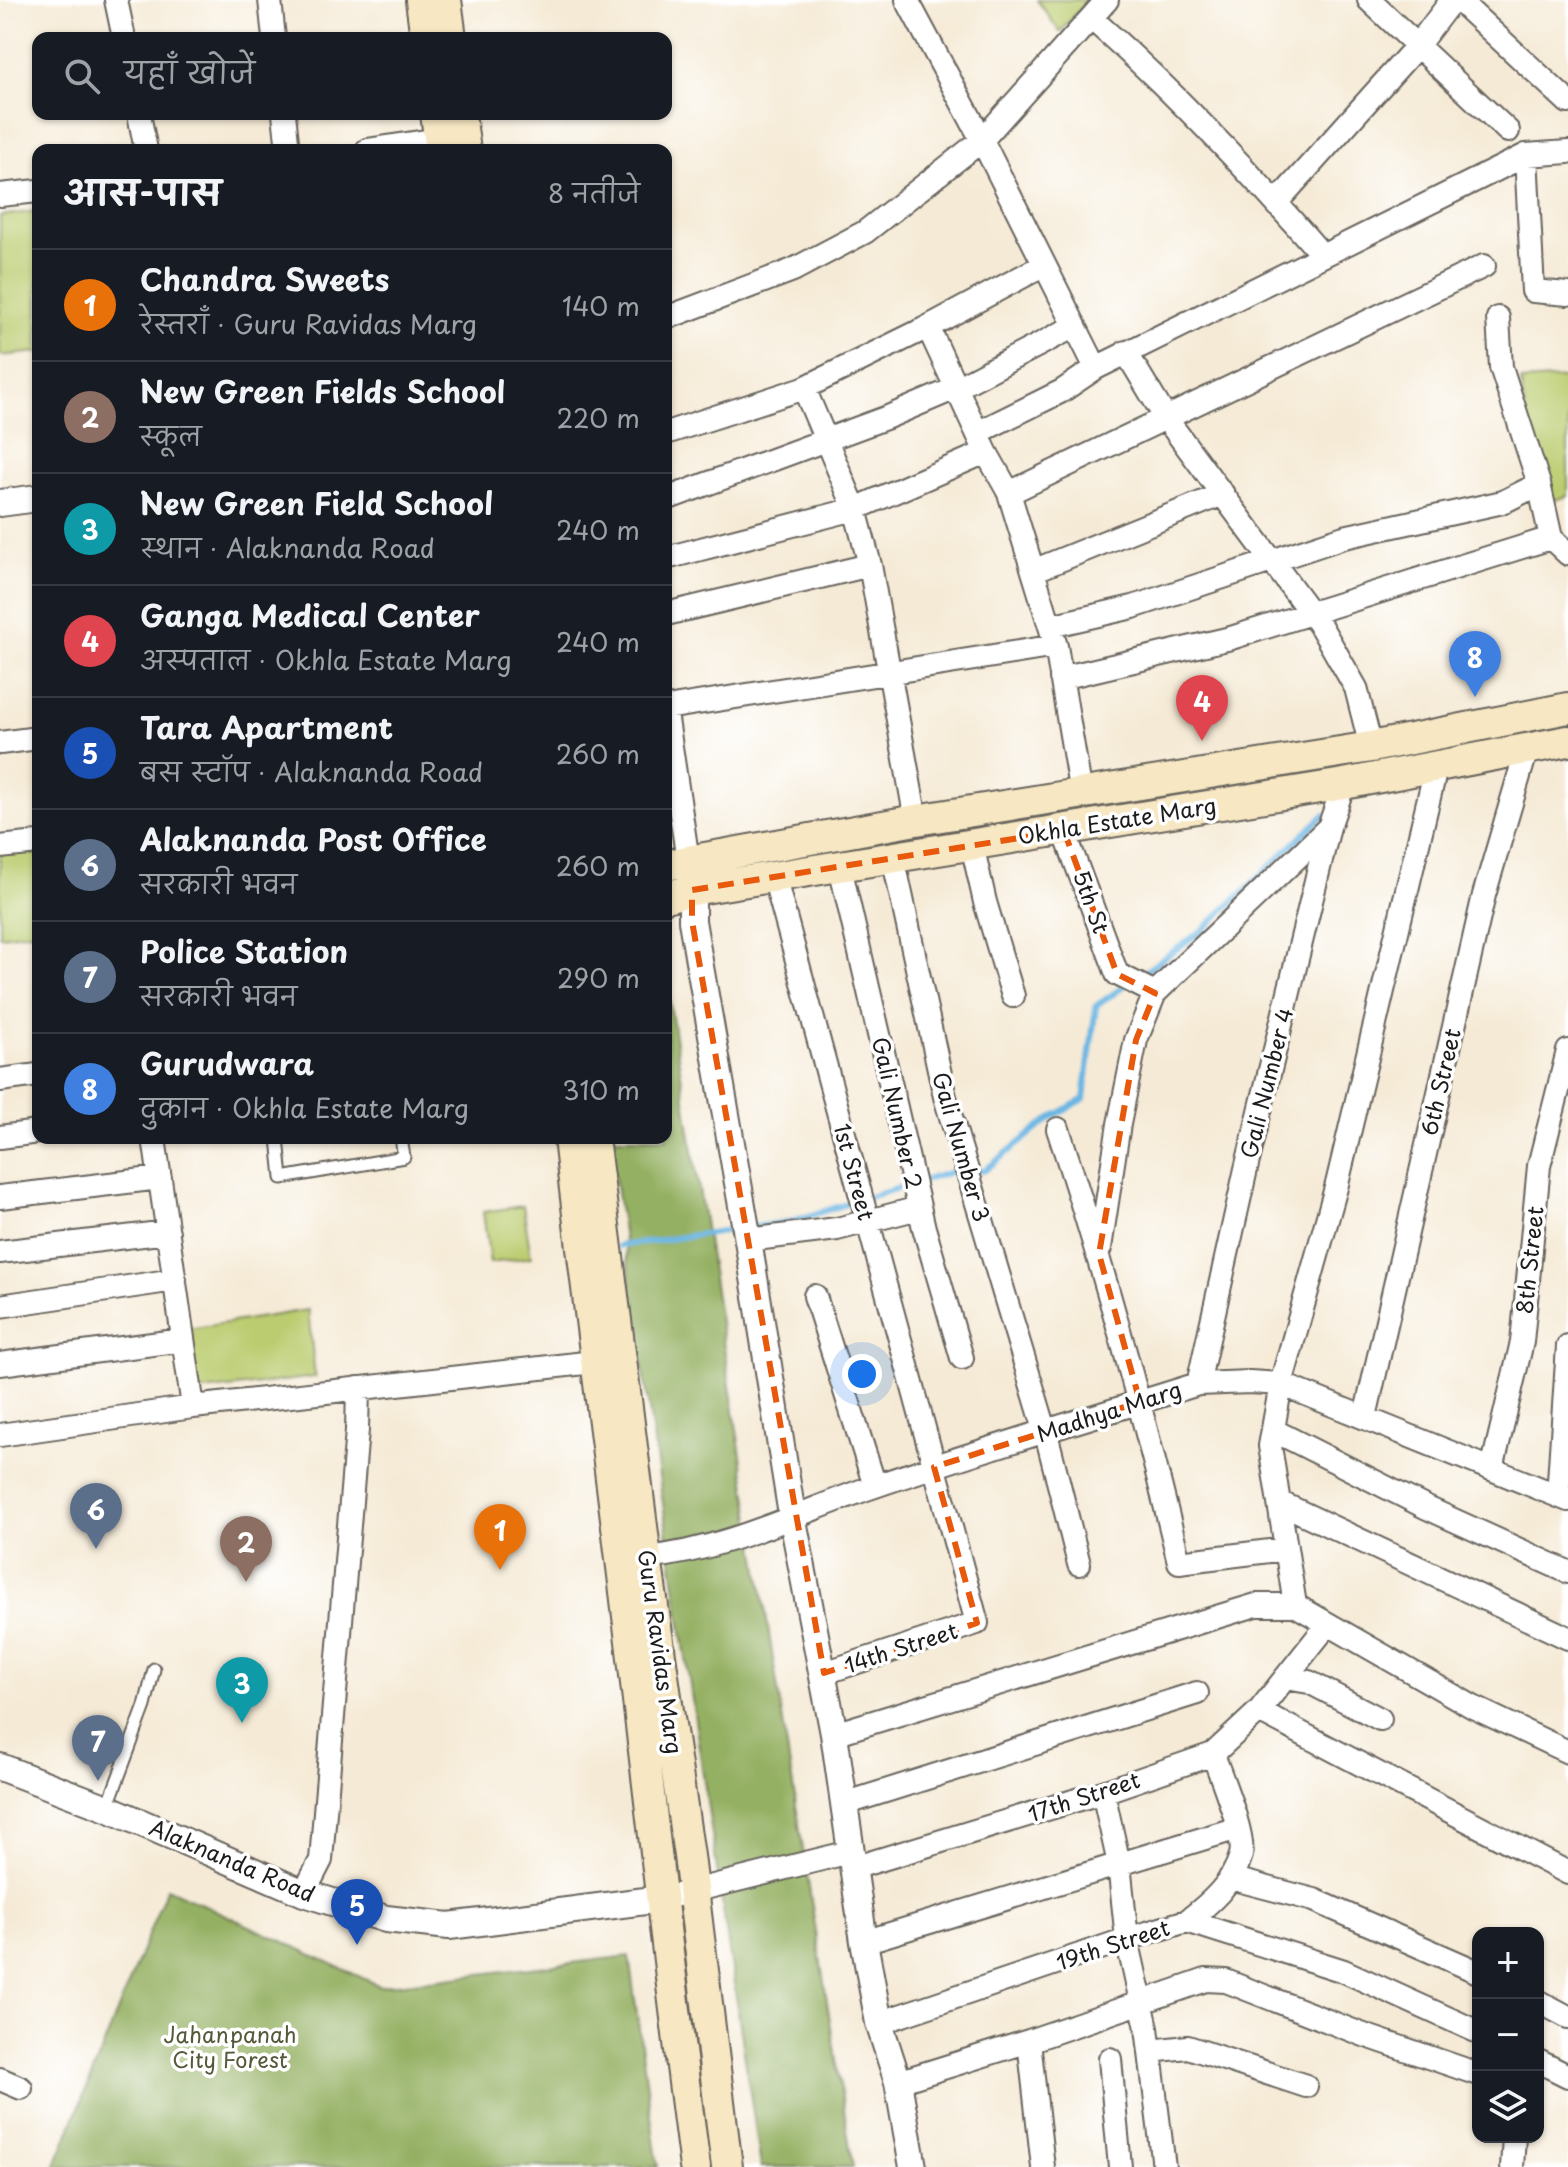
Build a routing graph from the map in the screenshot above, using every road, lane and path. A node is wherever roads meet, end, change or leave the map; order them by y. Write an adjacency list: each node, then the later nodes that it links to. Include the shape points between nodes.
1 (116, 0): 10 (street)
2 (270, 0): 11 (street)
3 (421, 0): 12 (main road)
4 (446, 0): 13 (main road)
5 (907, 0): 21 (street)
6 (1107, 0): 9 (street)
7 (1369, 0): 14 (street)
8 (1455, 0): 14 (street); 15 (street)
9 (1091, 18): 21 (street); 29 (street)
10 (123, 32)
11 (273, 32)
12 (425, 32)
13 (450, 32)
14 (1417, 46): 19 (street); 29 (street)
15 (1568, 102)
16 (140, 120): 22 (street)
17 (285, 120): 23 (street)
18 (456, 120): 20 (main road)
19 (1508, 131)
20 (445, 138): 24 (street)
21 (982, 140): 31 (street); 34 (street, via 865,232 793,270)
22 (145, 144)
23 (287, 144)
24 (406, 144)
25 (1568, 152): 26 (street)
26 (1526, 155): 30 (street); 33 (street, via 1533,291)
27 (32, 192): 28 (street)
28 (0, 195)
29 (1277, 202): 30 (street)
30 (1322, 255): 38 (street)
31 (1044, 265): 36 (street); 37 (street)
32 (1484, 266): 42 (street)
33 (1568, 294)
34 (672, 316)
35 (1498, 318): 46 (street, via 1501,367)
36 (1075, 326): 39 (street); 41 (street)
37 (928, 327): 40 (street); 41 (street)
38 (1126, 352): 39 (street); 42 (street)
39 (1096, 368): 45 (street)
40 (804, 388): 43 (street); 44 (street)
41 (956, 388): 44 (street); 45 (street)
42 (1165, 417): 47 (street); 48 (street)
43 (672, 431)
44 (825, 439): 49 (street); 52 (street)
45 (982, 442): 47 (street); 52 (street)
46 (1539, 484): 53 (street); 55 (street, via 1503,502 1344,537)
47 (1009, 493): 57 (street)
48 (1223, 494): 55 (street); 57 (street)
49 (672, 497)
50 (32, 499): 51 (street)
51 (0, 503)
52 (855, 509): 54 (street); 56 (street)
53 (1560, 546): 59 (street)
54 (672, 556)
55 (1271, 560): 59 (street); 60 (street)
56 (870, 565): 58 (street); 61 (street)
57 (1033, 571): 60 (street)
58 (672, 613)
59 (1311, 613): 62 (street, via 1231,638); 68 (street, via 1356,688)
60 (1053, 636): 61 (street); 62 (street)
61 (890, 671): 64 (street); 74 (street)
62 (1061, 678): 73 (street)
63 (1568, 708): 68 (main road, Okhla Estate Marg)
64 (672, 710)
65 (32, 739): 67 (street)
66 (1568, 741): 69 (main road, Okhla Estate Marg)
67 (0, 743)
68 (1371, 747): 73 (main road, Okhla Estate Marg)
69 (1527, 749): 70 (main road, Okhla Estate Marg); 118 (street, 6th Street, via 1484,895)
70 (1436, 768): 71 (main road, Okhla Estate Marg); 114 (street, via 1337,1184)
71 (1344, 784): 75 (street, Gali Number 4); 76 (main road, Okhla Estate Marg)
72 (672, 794): 83 (street)
73 (1081, 794): 74 (main road, Okhla Estate Marg)
74 (916, 820): 83 (main road, Okhla Estate Marg)
75 (1329, 827): 84 (street); 113 (street, Gali Number 4)
76 (1064, 831): 78 (main road, Okhla Estate Marg); 84 (street, 5th St, via 1117,974)
77 (32, 844): 79 (street)
78 (972, 845): 80 (main road, Okhla Estate Marg); 85 (street)
79 (0, 847)
80 (893, 857): 81 (main road, Okhla Estate Marg); 120 (street, Gali Number 3, via 945,1097)
81 (840, 867): 82 (main road, Okhla Estate Marg); 99 (street, Gali Number 2)
82 (774, 876): 83 (main road, Okhla Estate Marg); 100 (street, 1st Street)
83 (678, 878): 102 (street, via 692,921)
84 (1155, 993): 104 (street, via 1136,1040)
85 (1013, 996)
86 (1568, 1051): 123 (street, 8th Street, via 1539,1166 1522,1342)
87 (32, 1076): 88 (street)
88 (0, 1080)
89 (1058, 1129): 104 (street)
90 (32, 1133): 91 (street)
91 (0, 1137)
92 (155, 1144): 97 (street)
93 (279, 1144): 94 (lane, via 282,1178 404,1157)
94 (402, 1144)
95 (570, 1144): 111 (main road, Guru Ravidas Marg)
96 (594, 1144): 129 (main road, Guru Ravidas Marg)
97 (160, 1178): 98 (street); 101 (street)
98 (0, 1197)
99 (919, 1208): 100 (street); 110 (street, Gali Number 2)
100 (868, 1222): 102 (street); 122 (street, 1st Street)
101 (168, 1232): 103 (street); 105 (street)
102 (748, 1240): 127 (street)
103 (0, 1252)
104 (1099, 1254): 116 (street)
105 (175, 1280): 107 (street); 108 (street)
106 (815, 1296): 124 (street)
107 (0, 1306)
108 (183, 1340): 112 (street); 117 (street)
109 (1568, 1346): 125 (street)
110 (962, 1358)
111 (594, 1362): 115 (street); 156 (main road, Guru Ravidas Marg)
112 (0, 1364)
113 (1198, 1384): 114 (street, Madhya Marg); 116 (street, Madhya Marg)
114 (1281, 1384): 118 (street, Madhya Marg); 119 (street)
115 (358, 1388): 117 (street); 155 (street, via 321,1860)
116 (1140, 1402): 120 (street, Madhya Marg); 128 (street, via 1179,1562)
117 (193, 1407): 121 (street)
118 (1365, 1417): 123 (street, Madhya Marg)
119 (1273, 1430): 126 (street, via 1270,1446); 131 (street)
120 (1046, 1433): 122 (street, Madhya Marg); 130 (street, Gali Number 3)
121 (0, 1435)
122 (934, 1467): 124 (street, Madhya Marg); 133 (street, 1st Street)
123 (1492, 1469): 125 (street, Madhya Marg)
124 (875, 1486): 127 (street, Madhya Marg)
125 (1563, 1498)
126 (1279, 1502): 128 (street); 135 (street)
127 (792, 1515): 129 (street, Madhya Marg, via 719,1544); 137 (street)
128 (1286, 1549): 132 (street)
129 (646, 1558): 154 (main road, Guru Ravidas Marg)
130 (1079, 1564)
131 (1568, 1572)
132 (1295, 1605): 134 (street); 142 (street, via 1256,1605)
133 (977, 1623): 137 (street, 14th Street)
134 (1328, 1624): 138 (street, 17th Street); 143 (street, via 1473,1707)
135 (1568, 1638)
136 (154, 1669): 148 (lane)
137 (824, 1673): 142 (street)
138 (1285, 1678): 140 (street, 17th Street); 141 (street, via 1309,1682)
139 (1197, 1693): 147 (street)
140 (1259, 1711): 144 (street, 17th Street); 152 (street)
141 (1380, 1719)
142 (834, 1734): 147 (street)
143 (1568, 1752)
144 (1213, 1754): 146 (street, 17th Street); 149 (street)
145 (0, 1767): 148 (street, Alaknanda Road)
146 (1103, 1792): 150 (street, 17th Street); 151 (street)
147 (844, 1804): 150 (street)
148 (107, 1808): 155 (street, Alaknanda Road)
149 (1238, 1828): 151 (street); 153 (street, via 1242,1853)
150 (851, 1860): 154 (street, 17th Street); 159 (street)
151 (1119, 1864): 158 (street); 159 (street)
152 (1568, 1873)
153 (1230, 1878): 157 (street, via 1213,1901); 160 (street, via 1314,1900)
154 (693, 1892): 156 (street, 17th Street); 176 (main road, Guru Ravidas Marg)
155 (304, 1893): 156 (street, Alaknanda Road, via 386,1919 449,1926)
156 (661, 1899): 175 (main road, Guru Ravidas Marg)
157 (1187, 1921): 158 (street, 19th Street); 165 (street, 19th Street, via 1344,1971)
158 (1127, 1939): 161 (street); 164 (street, 19th Street)
159 (864, 1942): 164 (street)
160 (1472, 1969)
161 (1141, 2000): 166 (street); 167 (street); 170 (street, via 1206,1980 1226,1981)
162 (1544, 2004): 163 (street)
163 (1568, 2017)
164 (879, 2023): 172 (street)
165 (1472, 2029)
166 (1029, 2041): 172 (street); 178 (street)
167 (1150, 2051): 173 (street, via 1188,2047); 180 (street)
168 (1110, 2059): 179 (street)
169 (1544, 2064): 171 (street)
170 (1472, 2072)
171 (1568, 2076)
172 (898, 2082): 177 (street)
173 (1306, 2086)
174 (1514, 2143): 181 (street)
175 (695, 2167)
176 (727, 2167)
177 (913, 2167)
178 (1043, 2167)
179 (1120, 2167)
180 (1164, 2167)
181 (1512, 2167)

